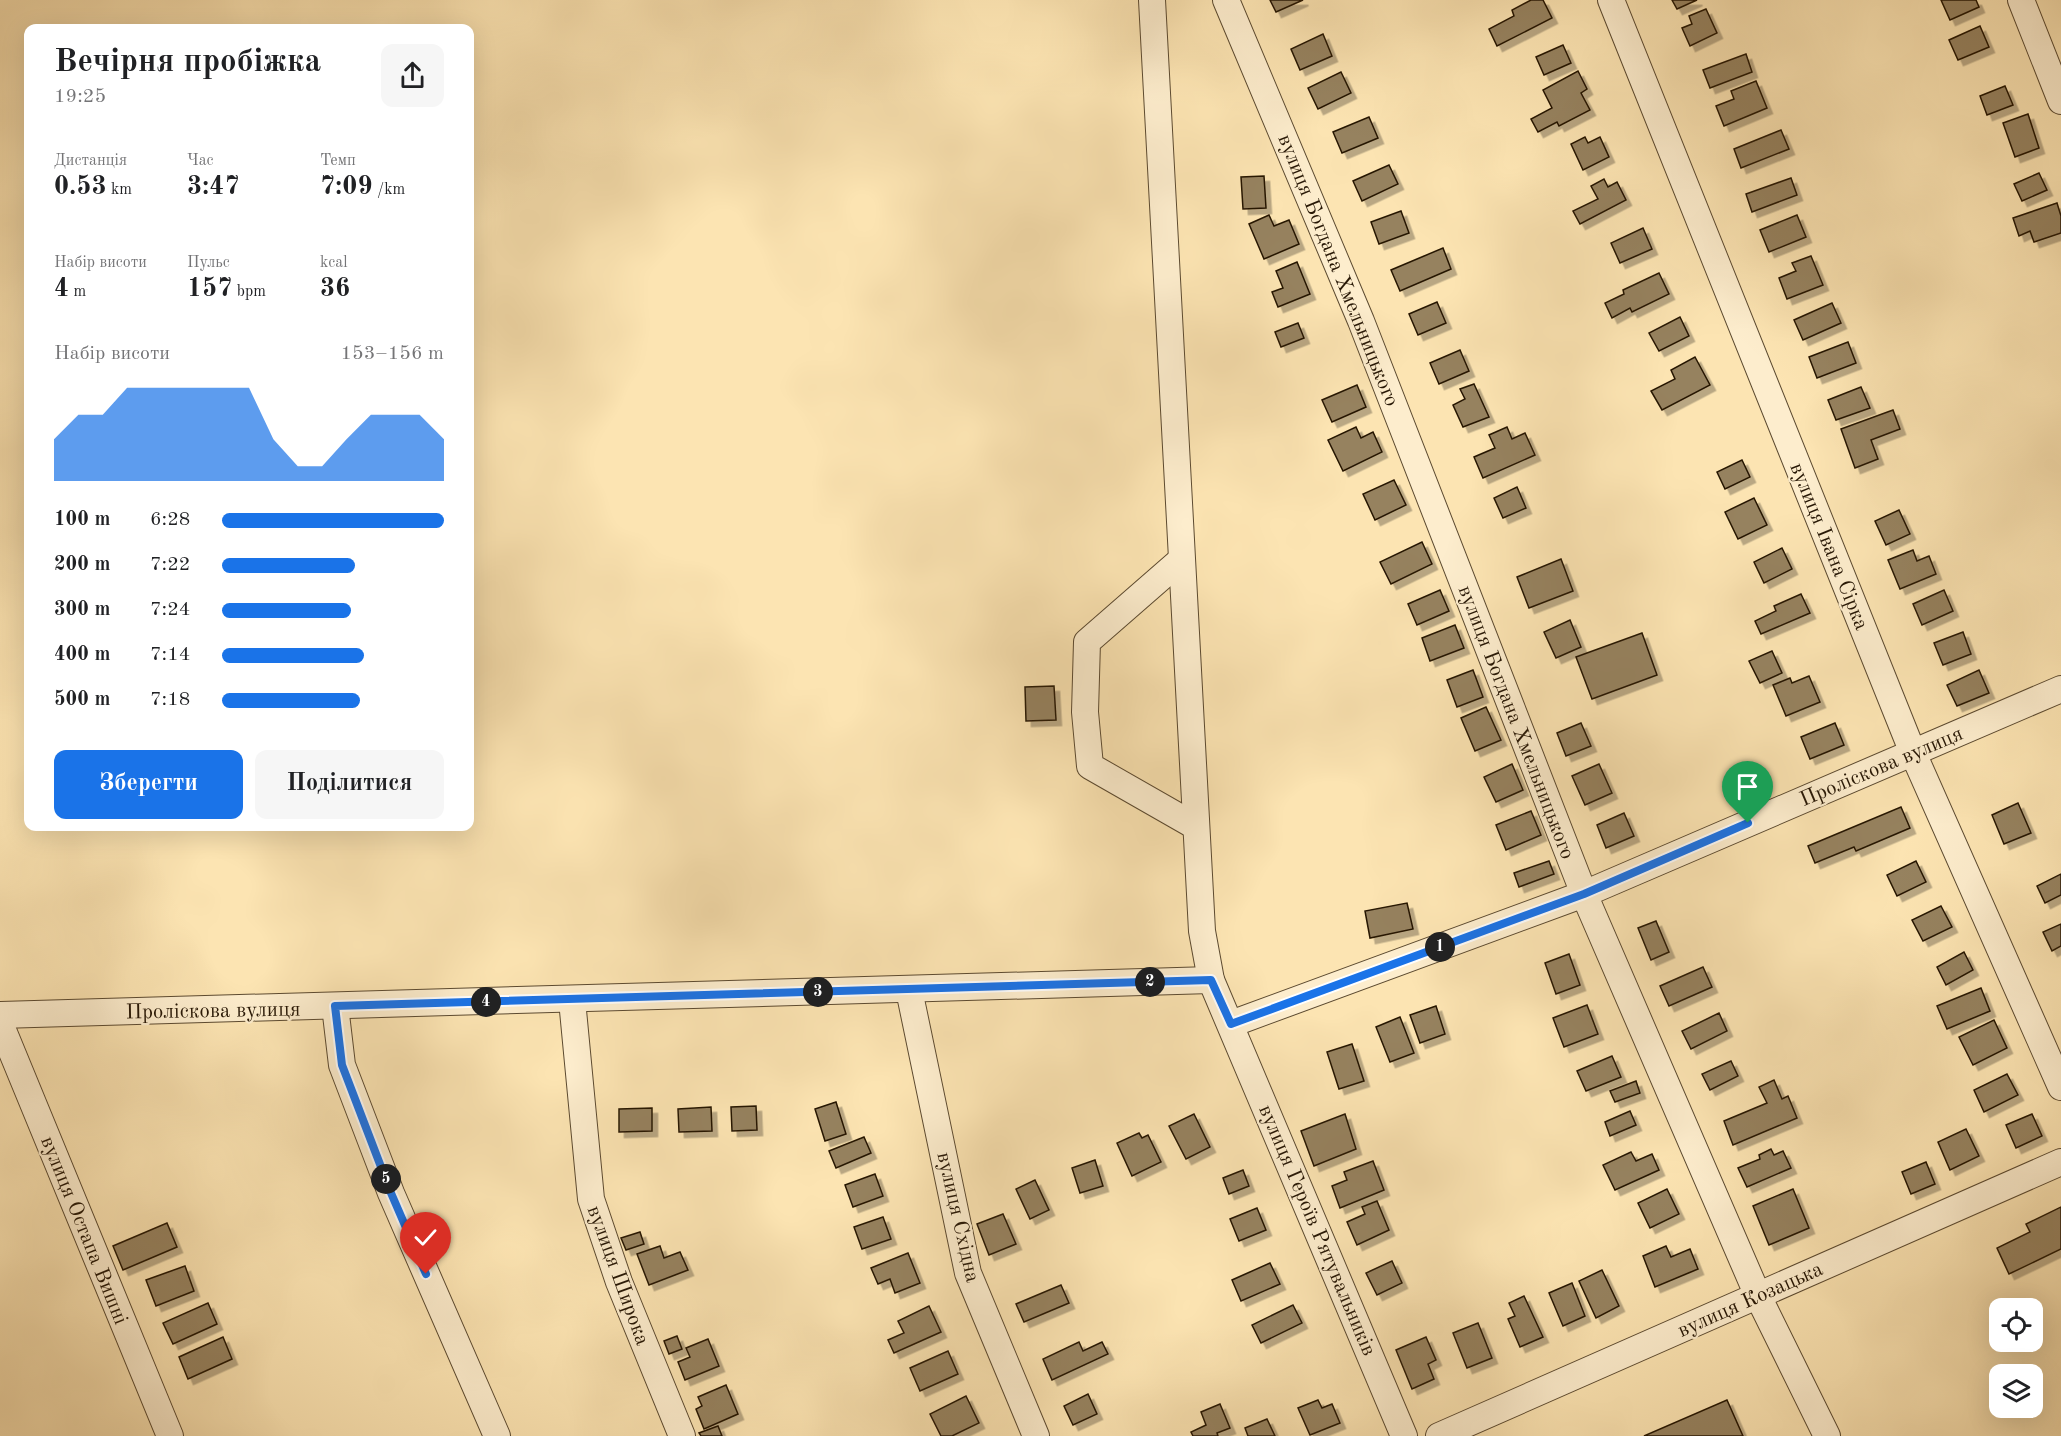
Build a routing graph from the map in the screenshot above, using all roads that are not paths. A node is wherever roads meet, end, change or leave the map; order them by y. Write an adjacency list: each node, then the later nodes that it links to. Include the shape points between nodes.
1 (1152, 0): 6 (street)
2 (1227, 0): 10 (street, вулиця Богдана Хмельницького, via 1362,321)
3 (1611, 0): 8 (street, вулиця Івана Сірка)
4 (2021, 0): 5 (street)
5 (2061, 101)
6 (1181, 560): 9 (street); 9 (street, via 1087,642 1085,712 1090,766)
7 (2061, 689): 8 (street, Проліскова вулиця)
8 (1913, 753): 10 (street, Проліскова вулиця); 18 (street, вулиця Івана Сірка)
9 (1195, 826): 11 (street, via 1202,932)
10 (1584, 894): 17 (street, Проліскова вулиця); 20 (street, вулиця Богдана Хмельницького)
11 (1211, 980): 12 (street, Проліскова вулиця); 17 (street)
12 (909, 990): 13 (street, Проліскова вулиця); 24 (street, вулиця Східна, via 968,1273)
13 (572, 1000): 14 (street, Проліскова вулиця); 23 (street, вулиця Широка, via 591,1199 619,1282)
14 (335, 1006): 15 (street, Проліскова вулиця); 22 (street, via 342,1065 391,1193)
15 (0, 1015)
16 (0, 1023): 21 (street, вулиця Остапа Вишні)
17 (1231, 1024): 25 (street, вулиця Героїв Рятувальників)
18 (2061, 1087)
19 (2061, 1162): 20 (street, вулиця Козацька)
20 (1758, 1296): 26 (street, вулиця Козацька); 27 (street, вулиця Богдана Хмельницького)
21 (170, 1436)
22 (497, 1436)
23 (682, 1436)
24 (1036, 1436)
25 (1404, 1436)
26 (1438, 1436)
27 (1827, 1436)

